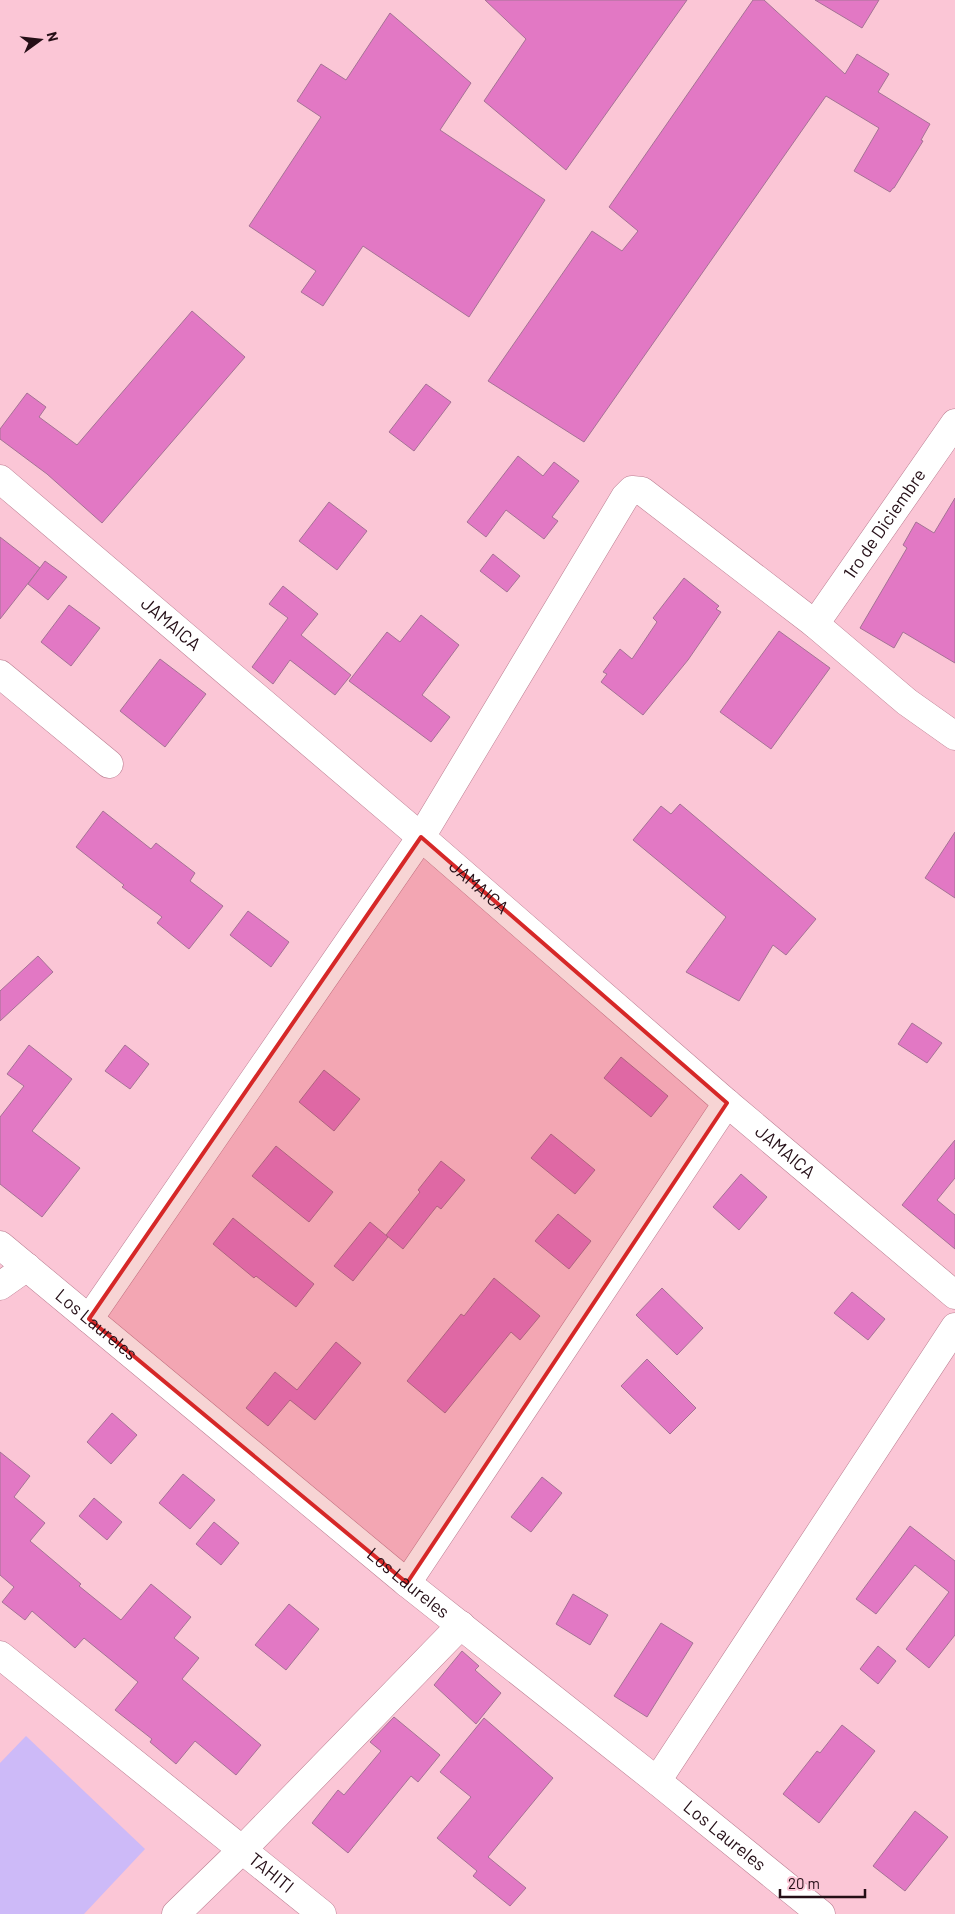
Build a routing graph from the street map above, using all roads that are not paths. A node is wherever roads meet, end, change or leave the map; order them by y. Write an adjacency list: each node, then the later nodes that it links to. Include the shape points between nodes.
1 (955, 424): 3 (street, 1ro de Diciembre)
2 (0, 479): 7 (street, JAMAICA)
3 (814, 624): 5 (street, via 907,702); 7 (street, via 642,491 632,490)
4 (0, 674): 6 (street)
5 (955, 736)
6 (109, 764)
7 (421, 837): 8 (street, JAMAICA); 13 (street)
8 (727, 1103): 12 (street, JAMAICA); 15 (street)
9 (0, 1246): 10 (street, Los Laureles)
10 (27, 1267): 11 (street); 13 (street, Los Laureles)
11 (0, 1286)
12 (955, 1295)
13 (89, 1319): 15 (street, Los Laureles)
14 (955, 1327): 18 (street)
15 (407, 1583): 16 (street, Los Laureles)
16 (460, 1625): 18 (street, Los Laureles); 19 (street)
17 (6, 1668): 19 (street, TAHITI)
18 (658, 1781): 22 (street, Los Laureles)
19 (243, 1849): 20 (street); 21 (street, TAHITI)
20 (176, 1914)
21 (322, 1914)
22 (821, 1914)

